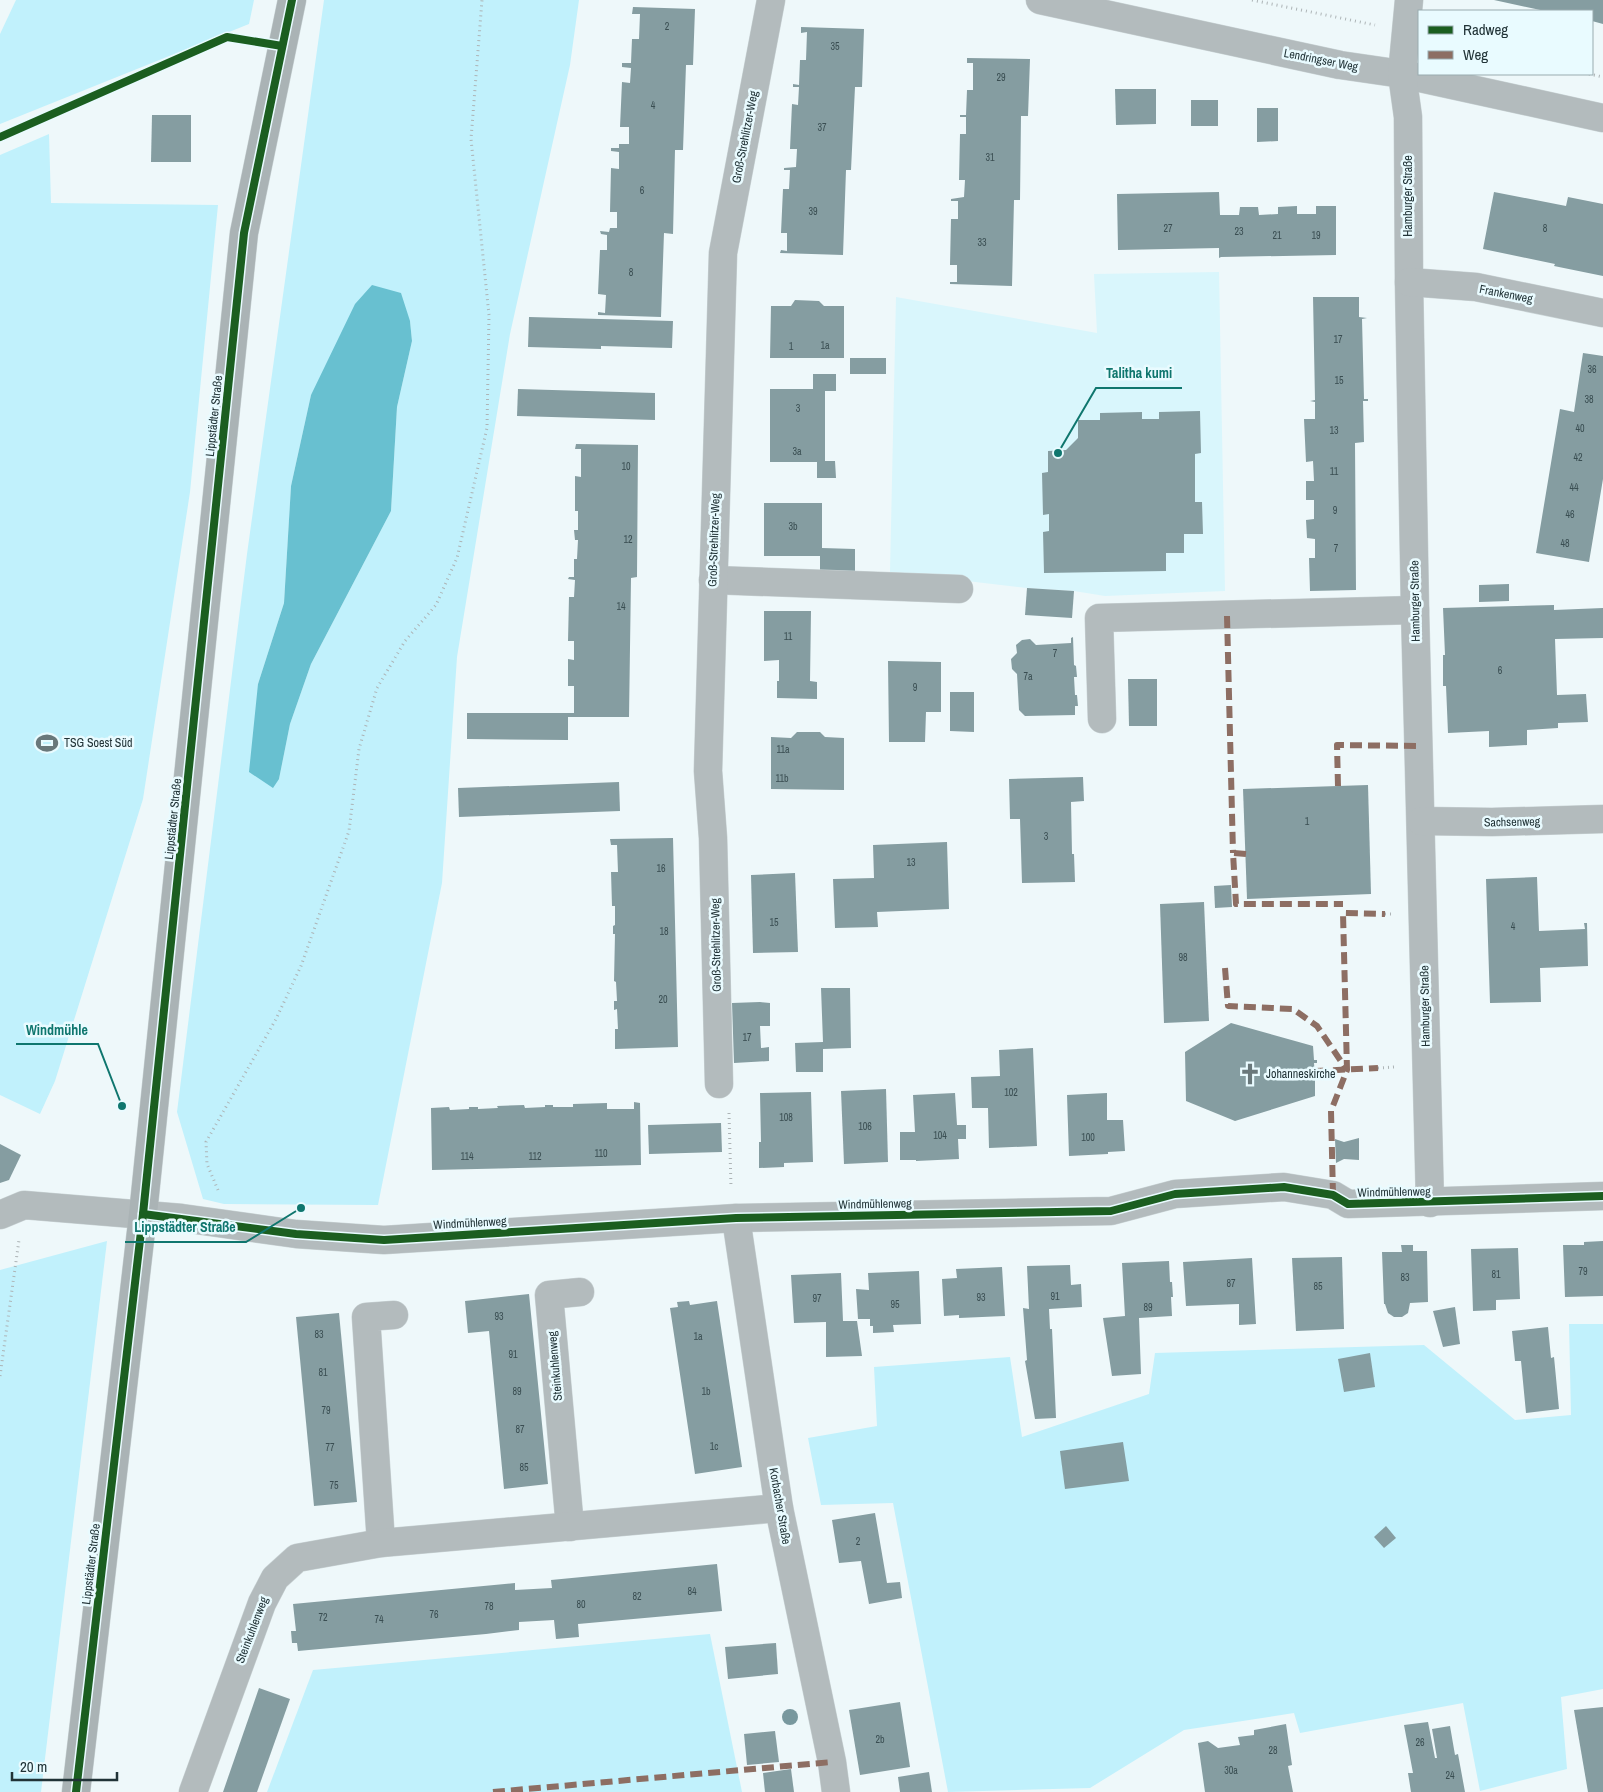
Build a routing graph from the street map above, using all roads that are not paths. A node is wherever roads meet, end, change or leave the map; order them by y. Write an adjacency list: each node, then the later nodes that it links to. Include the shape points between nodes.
1 (292, 0): 19 (main road, Lippstädter Straße, via 244,233)
2 (771, 0): 9 (street, Groß-Strehlitzer-Weg, via 723,253)
3 (1040, 0): 5 (street, Lendringser Weg, via 1340,66)
4 (1408, 0): 5 (street, Hamburger Straße)
5 (1402, 74): 6 (street, Lendringser Weg); 7 (street, Hamburger Straße, via 1408,117)
6 (1603, 118)
7 (1408, 282): 8 (street, Frankenweg, via 1476,287); 11 (street, Hamburger Straße)
8 (1603, 313)
9 (713, 580): 10 (street); 15 (street, Groß-Strehlitzer-Weg, via 708,771 714,838)
10 (959, 589)
11 (1415, 610): 12 (street, via 1099,618); 14 (street, Hamburger Straße)
12 (1102, 719)
13 (1603, 819): 14 (street, Sachsenweg)
14 (1421, 822): 17 (street, Hamburger Straße)
15 (719, 1084)
16 (1603, 1196): 17 (street, Windmühlenweg)
17 (1430, 1203): 20 (street, Windmühlenweg, via 1348,1204 1333,1196 1284,1187 1175,1194 1111,1210)
18 (12, 1210): 19 (street, Windmühlenweg)
19 (143, 1214): 20 (street, Windmühlenweg, via 296,1234 384,1240); 26 (main road, Lippstädter Straße)
20 (736, 1218): 23 (street, Korbacher Straße)
21 (580, 1292): 24 (street, Steinkuhlenweg, via 549,1295)
22 (394, 1315): 25 (street, via 366,1317)
23 (780, 1508): 24 (street, Steinkuhlenweg); 28 (street, Korbacher Straße)
24 (570, 1527): 25 (street, Steinkuhlenweg)
25 (381, 1544): 27 (street, Steinkuhlenweg, via 297,1558 275,1578 262,1603)
26 (76, 1792)
27 (193, 1792)
28 (836, 1792)

